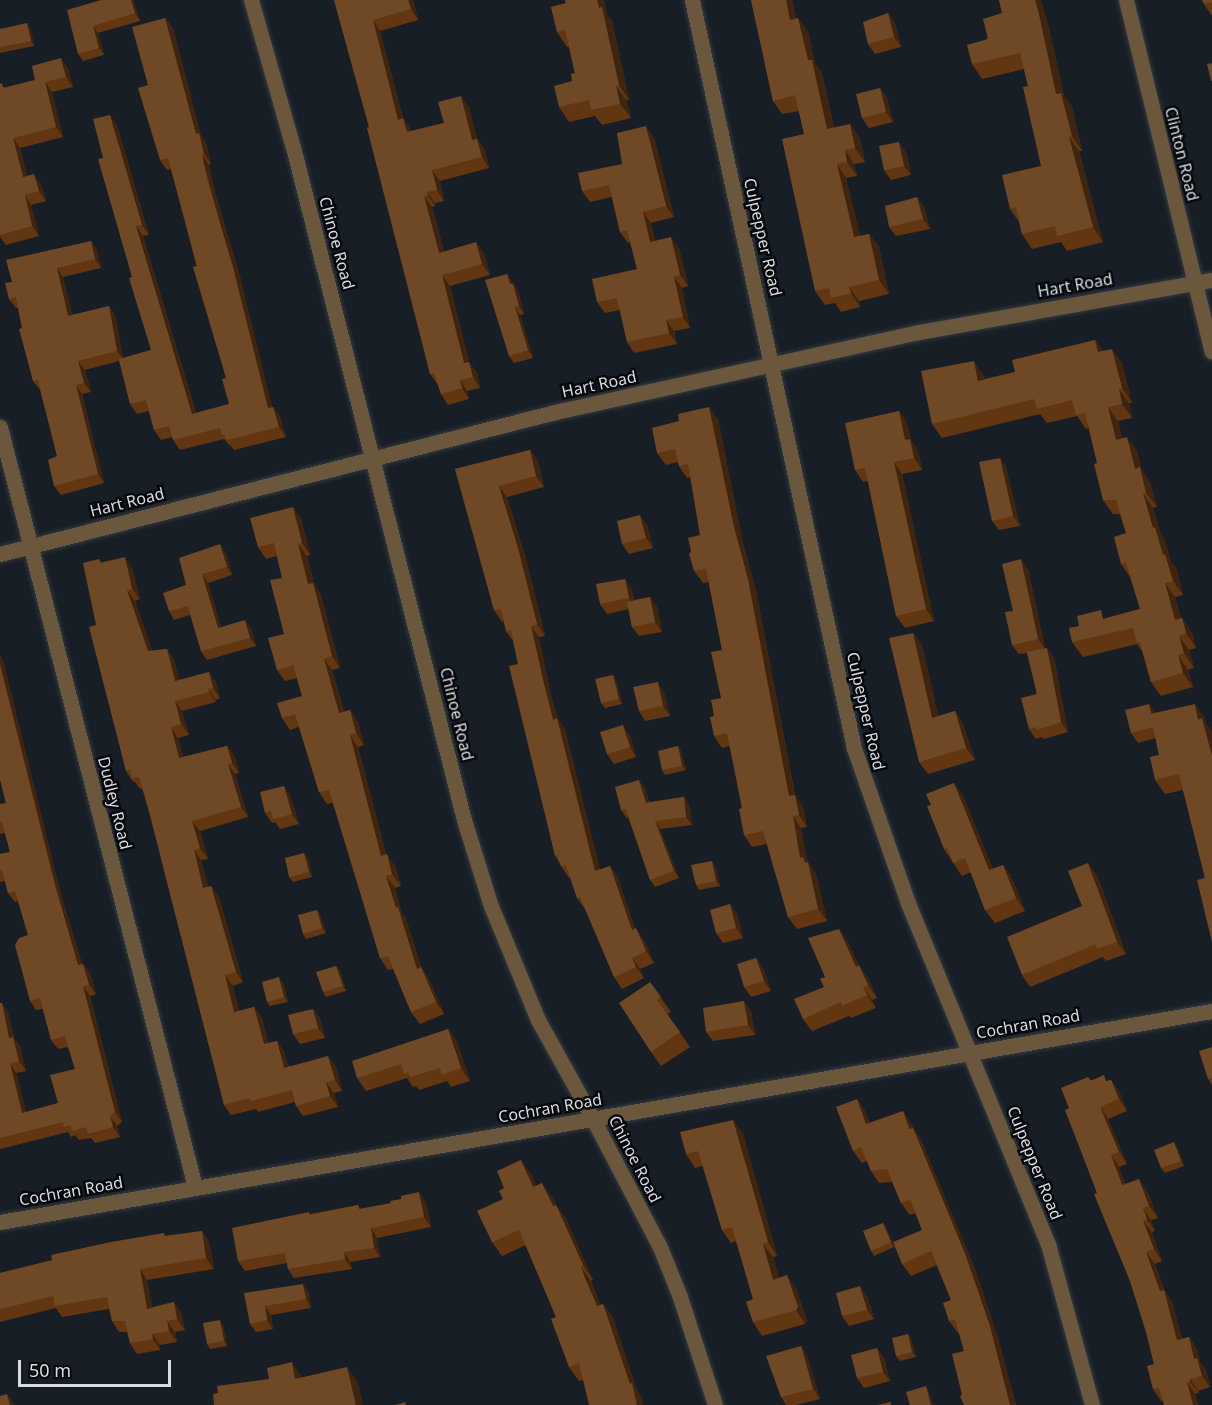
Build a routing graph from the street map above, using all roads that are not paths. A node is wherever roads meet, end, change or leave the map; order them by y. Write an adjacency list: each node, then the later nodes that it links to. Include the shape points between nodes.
1 (251, 0): 9 (street, Chinoe Road)
2 (692, 0): 7 (street, Culpepper Road)
3 (1126, 0): 5 (street, Clinton Road)
4 (1212, 280): 5 (street, Hart Road)
5 (1195, 283): 6 (street, Clinton Road); 7 (street, Hart Road, via 919,332)
6 (1212, 351)
7 (773, 365): 9 (street, Hart Road, via 555,412); 13 (street, Culpepper Road, via 854,748 908,903)
8 (0, 427): 10 (street, Dudley Road)
9 (374, 458): 10 (street, Hart Road); 14 (street, Chinoe Road, via 465,820 491,906 538,1020)
10 (30, 546): 11 (street, Hart Road); 15 (street, Dudley Road)
11 (0, 554)
12 (1212, 1011): 13 (street, Cochran Road)
13 (970, 1052): 14 (street, Cochran Road); 18 (street, Culpepper Road, via 1048,1244)
14 (593, 1119): 15 (street, Cochran Road); 17 (street, Chinoe Road, via 660,1247)
15 (195, 1187): 16 (street, Cochran Road)
16 (0, 1222)
17 (715, 1405)
18 (1092, 1405)

